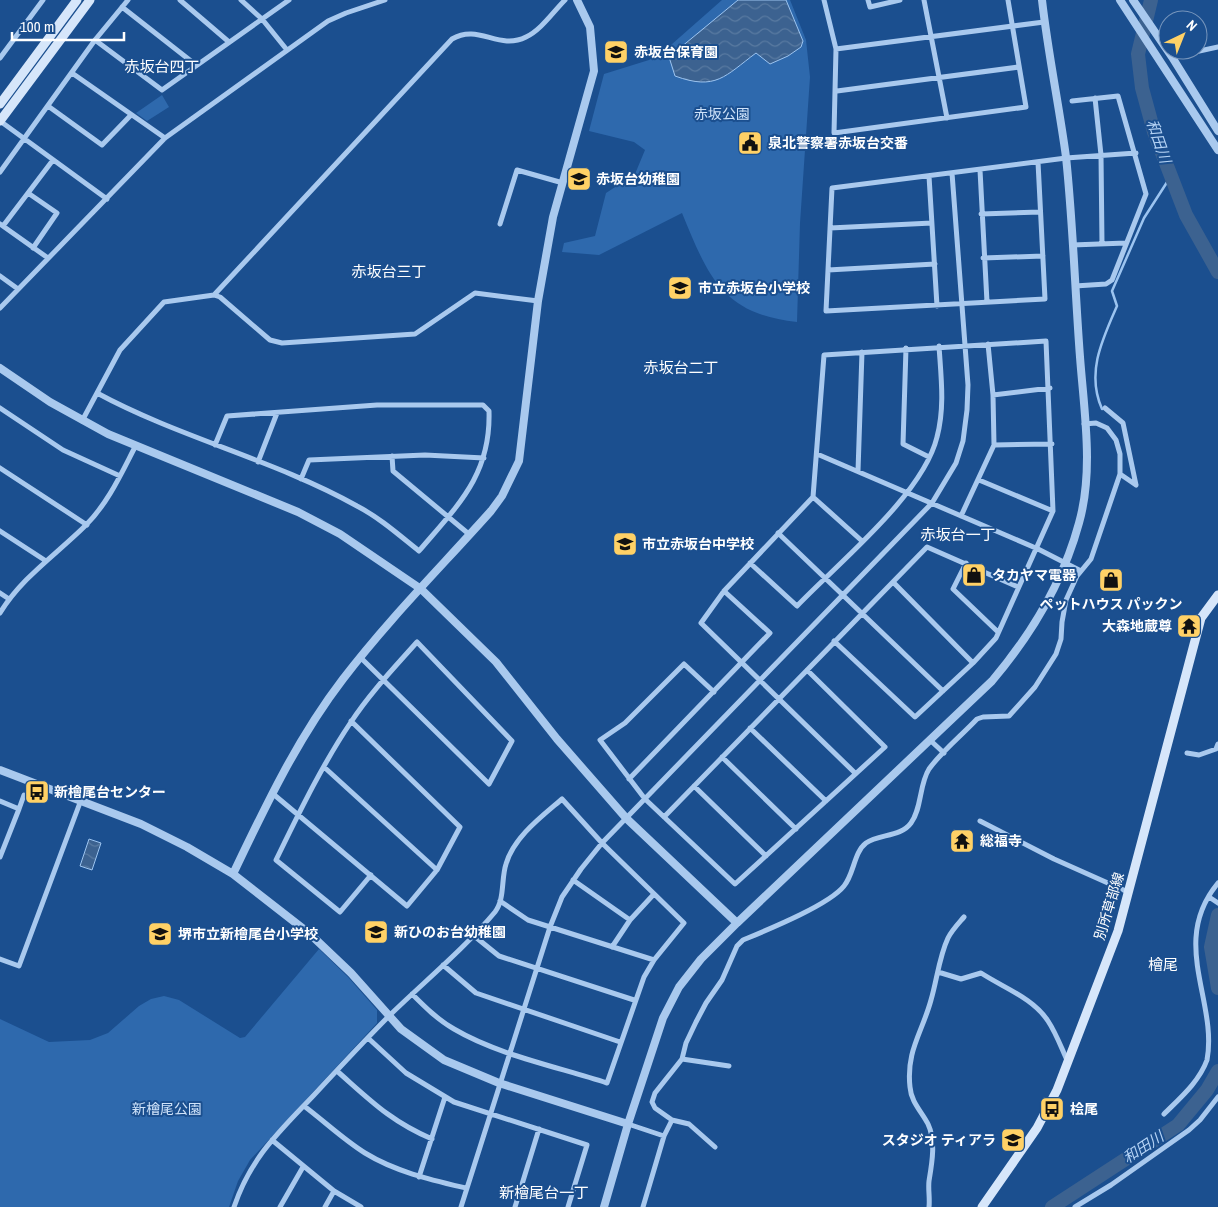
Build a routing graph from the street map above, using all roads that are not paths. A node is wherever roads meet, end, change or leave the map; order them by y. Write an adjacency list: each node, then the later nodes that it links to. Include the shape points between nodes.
1 (43, 0): 29 (street)
2 (78, 0): 38 (main road)
3 (90, 0): 42 (main road)
4 (128, 0): 19 (street)
5 (180, 0): 26 (street)
6 (240, 0): 20 (street)
7 (289, 0): 20 (street)
8 (386, 0): 28 (street, via 328,21)
9 (565, 0): 77 (street, via 525,38 504,42 465,33 452,40)
10 (577, 0): 56 (street, via 590,27 594,71)
11 (824, 0): 27 (street)
12 (868, 0): 13 (street, via 870,6)
13 (900, 0)
14 (924, 0): 23 (street)
15 (1008, 0): 22 (street)
16 (1042, 0): 21 (street)
17 (1120, 0): 46 (street)
18 (1135, 3): 24 (street)
19 (122, 8): 25 (street); 31 (street)
20 (262, 19): 26 (street); 28 (street)
21 (1044, 22): 22 (street); 49 (street)
22 (1012, 26): 23 (street); 32 (street)
23 (931, 36): 27 (street); 34 (street)
24 (1158, 38)
25 (95, 40): 31 (street, via 162,90); 33 (street)
26 (230, 42): 31 (street)
27 (836, 49): 35 (street)
28 (287, 50): 44 (street)
29 (0, 58)
30 (1174, 60): 43 (street)
31 (196, 65)
32 (1019, 67): 34 (street); 41 (street, via 1026,108)
33 (72, 73): 39 (street); 40 (street)
34 (938, 78): 35 (street); 41 (street)
35 (837, 91): 41 (street, via 834,133)
36 (1095, 98): 37 (street); 47 (street, via 1118,96); 48 (street)
37 (1072, 101)
38 (0, 104)
39 (48, 106): 40 (street, via 102,146); 45 (street)
40 (131, 115): 44 (street)
41 (947, 118)
42 (0, 121): 45 (street)
43 (1218, 131)
44 (166, 138): 58 (street)
45 (24, 139): 50 (street); 53 (street)
46 (1218, 150)
47 (1136, 153): 48 (street); 65 (street, via 1146,194)
48 (1101, 155): 49 (street); 66 (street)
49 (1066, 158): 51 (street); 67 (street)
50 (53, 160): 57 (street); 58 (street)
51 (1038, 162): 52 (street); 59 (street)
52 (980, 170): 54 (street); 60 (street)
53 (0, 172)
54 (952, 173): 55 (street); 80 (street)
55 (929, 176): 61 (street); 64 (street, via 832,188)
56 (563, 183): 62 (street, via 517,170); 78 (street, via 553,217)
57 (28, 193): 63 (street); 68 (street, via 57,213)
58 (107, 199): 70 (street)
59 (1040, 212): 60 (street); 69 (street)
60 (981, 214): 71 (street)
61 (932, 222): 64 (street); 72 (street)
62 (500, 224)
63 (2, 225): 68 (street)
64 (830, 228): 73 (street)
65 (1126, 243): 66 (street); 75 (street, via 1112,280 1106,284)
66 (1102, 244): 67 (street)
67 (1072, 245): 75 (street)
68 (33, 248): 70 (street)
69 (1042, 256): 71 (street); 79 (street, via 1045,299)
70 (48, 258): 76 (street)
71 (983, 258): 79 (street)
72 (936, 264): 73 (street); 81 (street)
73 (828, 270): 81 (street, via 826,311)
74 (0, 276): 76 (street)
75 (1075, 286): 96 (street)
76 (18, 289): 82 (street)
77 (214, 295): 78 (street, via 226,301 270,340 282,342 414,334 474,293); 90 (street, via 164,302 120,350)
78 (538, 301): 121 (street, via 519,461 502,496)
79 (987, 302): 80 (street)
80 (962, 303): 81 (street); 84 (street)
81 (937, 306)
82 (0, 308)
83 (988, 344): 84 (street); 89 (street, via 1046,341); 91 (street)
84 (964, 345): 85 (street); 114 (street, via 968,385 963,441 956,463)
85 (938, 346): 86 (street); 103 (street, via 942,416)
86 (906, 348): 87 (street); 103 (street, via 903,444)
87 (862, 352): 101 (street, via 824,355); 107 (street)
88 (0, 368): 95 (street)
89 (1050, 388): 91 (street); 97 (street)
90 (97, 393): 95 (street); 98 (street, via 134,413)
91 (993, 395): 99 (street)
92 (0, 408): 109 (street, via 63,450)
93 (1105, 408): 108 (street, via 1123,423 1136,485)
94 (277, 413): 98 (street, via 227,416); 104 (street, via 377,405 483,404 489,411 490,434); 105 (street)
95 (82, 421): 100 (street)
96 (1084, 424): 108 (street, via 1096,423 1107,428 1116,440); 125 (street, via 1084,499)
97 (1052, 444): 99 (street); 115 (street)
98 (215, 445): 105 (street)
99 (994, 445): 111 (street)
100 (135, 447): 109 (street); 132 (street, via 298,512 360,546)
101 (817, 454): 107 (street); 113 (street)
102 (392, 456): 104 (street); 110 (street, via 309,460); 117 (street, via 393,471)
103 (929, 457): 112 (street)
104 (484, 458): 117 (street, via 470,489)
105 (258, 462): 110 (street)
106 (0, 468): 118 (street)
107 (858, 471): 112 (street)
108 (1120, 474): 128 (street, via 1091,559)
109 (120, 476): 118 (street)
110 (301, 479): 117 (street, via 360,507 419,551)
111 (979, 480): 115 (street); 116 (street)
112 (909, 493): 114 (street); 122 (street)
113 (813, 497): 120 (street); 122 (street)
114 (932, 502): 116 (street); 135 (street)
115 (1053, 511): 123 (street)
116 (962, 516): 123 (street)
117 (448, 517): 121 (street)
118 (87, 525): 124 (street)
119 (0, 531): 124 (street)
120 (778, 533): 126 (street); 129 (street)
121 (470, 535): 132 (street)
122 (862, 541): 129 (street)
123 (1038, 549): 125 (street); 131 (street)
124 (46, 561): 137 (street)
125 (1064, 562): 128 (street); 153 (street, via 1039,617 1016,653 980,694)
126 (750, 563): 129 (street, via 797,606); 133 (street)
127 (966, 563): 130 (street, via 926,547); 131 (street); 140 (street, via 953,589)
128 (1081, 571): 155 (street, via 1066,600 1056,654 1035,687 1009,716 977,720)
129 (825, 577): 135 (street)
130 (893, 582): 138 (street); 144 (street)
131 (1018, 587): 140 (street)
132 (421, 589): 142 (street); 172 (street, via 496,662)
133 (724, 591): 143 (street, via 701,623); 143 (street, via 770,634)
134 (0, 593): 137 (street)
135 (842, 594): 138 (street); 147 (street)
136 (1218, 595): 183 (main road, 別所草部線, via 1206,609 1199,627)
137 (9, 599): 139 (street)
138 (862, 612): 141 (street); 148 (street)
139 (0, 613)
140 (998, 632): 144 (street)
141 (834, 641): 145 (street); 148 (street, via 915,717)
142 (360, 657): 146 (street); 163 (street, via 326,702)
143 (742, 663): 147 (street); 149 (street)
144 (973, 664): 148 (street)
145 (807, 670): 150 (street); 160 (street, via 885,747)
146 (383, 680): 146 (street, via 446,742 489,784 512,741 418,642); 151 (street)
147 (760, 680): 150 (street); 166 (street)
148 (943, 691)
149 (714, 692): 161 (street); 161 (street, via 684,664 625,723 600,740)
150 (778, 698): 152 (street); 160 (street)
151 (351, 721): 158 (street); 178 (street, via 460,827)
152 (750, 728): 157 (street); 168 (street)
153 (931, 741): 155 (street); 190 (street)
154 (1218, 744): 156 (street, via 1216,749 1199,755)
155 (944, 753): 206 (street, via 929,769 910,824 904,830 867,842 860,849 851,876 843,887 830,898 743,940 737,946 722,980 696,1022)
156 (1186, 753)
157 (722, 757): 162 (street); 174 (street)
158 (324, 767): 170 (street); 178 (street)
159 (0, 770): 165 (street)
160 (855, 773): 168 (street)
161 (629, 779): 166 (street)
162 (694, 786): 171 (street); 176 (street)
163 (272, 794): 170 (street); 179 (street)
164 (24, 795): 169 (street)
165 (81, 799): 179 (street, via 141,824); 194 (street, via 19,966)
166 (646, 799): 171 (street); 172 (street)
167 (0, 801): 169 (street)
168 (826, 801): 174 (street)
169 (19, 809): 177 (street)
170 (298, 814): 180 (street); 180 (street, via 276,860 340,912)
171 (664, 817): 176 (street, via 735,884)
172 (626, 818): 175 (street); 190 (street)
173 (980, 821): 183 (street)
174 (796, 828): 176 (street)
175 (602, 844): 181 (street); 184 (street); 186 (street, via 562,799 527,831 510,852)
176 (766, 856)
177 (0, 858)
178 (437, 870): 180 (street, via 406,906)
179 (233, 874): 202 (street, via 310,934)
180 (371, 875)
181 (573, 880): 189 (street); 191 (street)
182 (1218, 883): 185 (street)
183 (1128, 892): 207 (main road, 別所草部線, via 1118,931)
184 (654, 894): 189 (street); 195 (street, via 684,923)
185 (1209, 897): 187 (street); 215 (street, via 1203,911 1198,944 1199,963 1212,1018 1211,1046 1196,1080)
186 (500, 901): 191 (street, via 528,920); 192 (street)
187 (1218, 902)
188 (964, 917): 198 (street, via 947,940)
189 (630, 920): 193 (street)
190 (737, 923): 217 (street, via 700,960 679,987 663,1018)
191 (550, 927): 193 (street); 197 (street)
192 (473, 935): 196 (street); 197 (street, via 499,956)
193 (612, 947): 195 (street)
194 (0, 959)
195 (654, 960): 200 (street)
196 (443, 965): 199 (street); 201 (street, via 476,993)
197 (537, 969): 200 (street); 201 (street)
198 (938, 972): 207 (street, via 961,979 981,973 1018,994 1047,1020); 236 (street, via 908,1066 910,1090 917,1109 929,1126 932,1143)
199 (412, 994): 202 (street); 205 (street, via 452,1028)
200 (634, 1000): 204 (street)
201 (523, 1010): 204 (street); 205 (street)
202 (389, 1016): 203 (street); 210 (street, via 444,1060)
203 (368, 1038): 209 (street); 211 (street, via 406,1073)
204 (620, 1042): 205 (street, via 607,1083)
205 (509, 1052): 210 (street)
206 (682, 1059): 208 (street); 216 (street, via 662,1082 652,1102 654,1108)
207 (1067, 1060): 237 (main road, 別所草部線, via 1037,1128)
208 (728, 1066)
209 (337, 1071): 213 (street); 220 (street, via 390,1118)
210 (499, 1083): 214 (street); 217 (street)
211 (445, 1097): 214 (street); 220 (street)
212 (1218, 1097): 238 (street, via 1189,1130)
213 (304, 1106): 221 (street); 224 (street, via 364,1153)
214 (490, 1114): 218 (street); 225 (street)
215 (1164, 1114)
216 (672, 1120): 219 (street); 222 (street, via 689,1124)
217 (628, 1124): 219 (street); 234 (street)
218 (539, 1129): 232 (street); 233 (street, via 587,1145)
219 (664, 1136): 235 (street)
220 (432, 1139): 224 (street)
221 (272, 1140): 223 (street); 227 (street, via 253,1162)
222 (715, 1147)
223 (303, 1168): 226 (street); 228 (street)
224 (419, 1177): 225 (street)
225 (466, 1188): 231 (street)
226 (334, 1191): 229 (street); 230 (street)
227 (234, 1207)
228 (280, 1207)
229 (325, 1207)
230 (361, 1207)
231 (461, 1207)
232 (515, 1207)
233 (568, 1207)
234 (604, 1207)
235 (643, 1207)
236 (929, 1207)
237 (982, 1207)
238 (1075, 1207)

